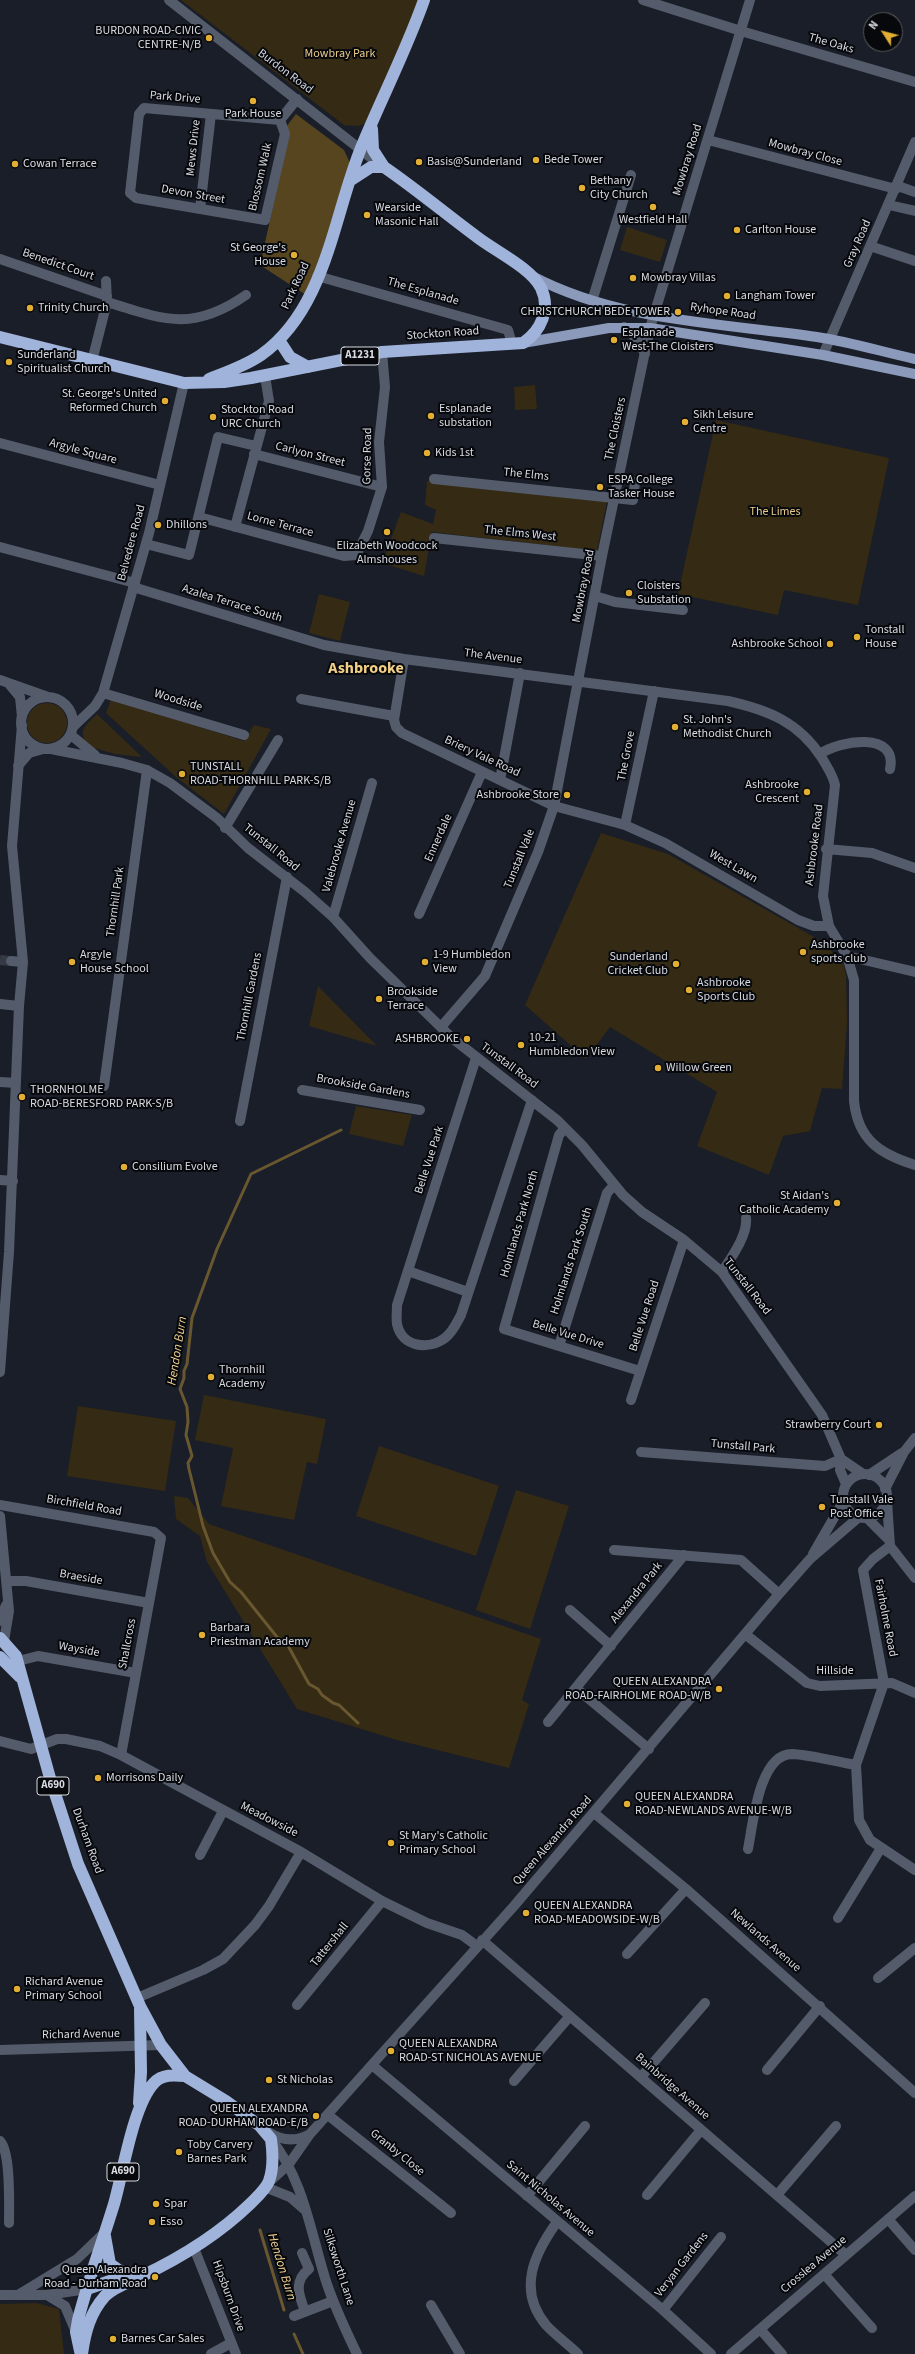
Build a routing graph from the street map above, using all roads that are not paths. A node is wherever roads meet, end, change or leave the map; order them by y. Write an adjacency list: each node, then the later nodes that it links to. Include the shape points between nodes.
1 (169, 0): 7 (street, Burdon Road)
2 (424, 0): 10 (highway, Park Road / A1231)
3 (644, 0): 5 (street, The Oaks)
4 (750, 0): 5 (street, Mowbray Road)
5 (741, 31): 6 (street, The Oaks); 12 (street, Mowbray Road)
6 (915, 82)
7 (297, 99): 9 (street); 11 (street, Burdon Road)
8 (211, 114): 9 (street, Park Drive); 18 (street, Park Drive, via 152,107 141,110); 22 (street, Mews Drive)
9 (280, 120): 24 (street, Blossom Walk, via 285,134)
10 (373, 124): 14 (highway, Park Road / A1231); 15 (highway, A1231, via 371,136 374,150)
11 (342, 134): 14 (street, Burdon Road); 17 (street, Park Road, via 352,155)
12 (708, 140): 19 (street, Mowbray Close); 34 (street, Mowbray Road)
13 (915, 142): 19 (street, Gray Road)
14 (361, 149): 15 (street, Burdon Road); 17 (highway, Park Road / A1231)
15 (384, 167): 17 (highway, via 371,167); 29 (highway, Burdon Road / A1231)
16 (631, 175): 33 (street)
17 (351, 180): 28 (highway, Park Road / A1231, via 334,236)
18 (131, 181): 22 (street, Devon Street, via 130,193 136,198)
19 (897, 188): 20 (street, Mowbray Close); 21 (street, Gray Road)
20 (915, 192)
21 (889, 205): 23 (street); 25 (street, Gray Road)
22 (200, 209): 24 (street, Devon Street)
23 (915, 211)
24 (265, 220)
25 (870, 246): 27 (street); 40 (street, Gray Road)
26 (0, 259): 32 (street, Benedict Court)
27 (915, 261)
28 (317, 276): 39 (highway, Park Road / A1231, via 303,309); 41 (street, The Esplanade, via 508,330)
29 (532, 276): 33 (main road, Ryhope Road); 41 (highway, A1231, via 544,295 545,310 538,330)
30 (106, 281): 32 (street)
31 (246, 295): 32 (street, Benedict Court, via 216,312 184,320 154,317)
32 (107, 299): 45 (street)
33 (592, 301): 34 (main road, Ryhope Road)
34 (654, 314): 36 (street, Mowbray Road); 40 (main road, Ryhope Road, via 706,324)
35 (624, 327): 36 (main road); 41 (main road, Stockton Road); 43 (street, via 638,339)
36 (650, 328): 43 (street, The Cloisters); 44 (main road)
37 (0, 330): 45 (highway, Stockton Road / A1231)
38 (0, 337): 45 (highway, Stockton Road / A1231)
39 (279, 340): 47 (highway, via 290,357); 48 (highway, Park Road / A1231, via 254,359)
40 (830, 340): 44 (street, Gray Road); 46 (main road, Ryhope Road)
41 (518, 343): 42 (highway, Stockton Road / A1231)
42 (382, 352): 47 (highway, Stockton Road / A1231); 58 (street, Gorse Road, via 385,387 379,442)
43 (645, 354): 59 (street, The Cloisters)
44 (823, 356): 49 (main road)
45 (87, 359): 51 (highway, Stockton Road / A1231)
46 (915, 359)
47 (308, 367): 50 (highway, Stockton Road / A1231)
48 (226, 372): 52 (highway, Stockton Road / A1231)
49 (915, 374)
50 (265, 376): 52 (highway, Stockton Road / A1231); 54 (street, via 269,401)
51 (184, 383): 52 (highway, Stockton Road / A1231); 57 (street, Belvedere Road)
52 (198, 383)
53 (0, 443): 57 (street, Argyle Square)
54 (255, 450): 58 (street, Carlyon Street); 60 (street, Carlyon Street, via 218,437); 61 (street)
55 (434, 479): 59 (street, The Elms)
56 (635, 482): 59 (street, via 633,500)
57 (160, 485): 63 (street, Belvedere Road)
58 (382, 487): 65 (street, Gorse Road, via 368,531)
59 (615, 497): 66 (street, Mowbray Road)
60 (199, 517): 61 (street, Lorne Terrace); 63 (street, via 190,555)
61 (235, 527): 65 (street, Lorne Terrace, via 344,556)
62 (434, 538): 66 (street, The Elms West)
63 (146, 544): 67 (street, Belvedere Road)
64 (0, 547): 67 (street, Azalea Terrace South)
65 (356, 555)
66 (602, 556): 68 (street, Mowbray Road)
67 (134, 585): 70 (street, Azalea Terrace South, via 324,645); 75 (street, Belvedere Road)
68 (595, 596): 69 (street, via 615,602); 73 (street, Mowbray Road)
69 (683, 610)
70 (404, 659): 71 (street, The Avenue); 80 (street)
71 (520, 673): 73 (street, The Avenue); 92 (street)
72 (1, 680): 76 (street); 81 (street, via 18,693 22,702)
73 (578, 680): 74 (street, Ashbrooke Road); 94 (street, Tunstall Vale)
74 (654, 691): 86 (street, Ashbrooke Road, via 728,701 768,712 798,729); 95 (street, The Grove)
75 (103, 693): 79 (street, Belvedere Road); 83 (street, Woodside)
76 (48, 698): 78 (street); 81 (street, via 32,702)
77 (300, 699): 80 (street)
78 (66, 705): 79 (street, via 81,710); 82 (street, via 73,718)
79 (95, 706): 82 (street, Belvedere Road)
80 (394, 716): 91 (street, Briery Vale Road, via 396,727 402,733)
81 (22, 721): 85 (street, via 26,739); 88 (street)
82 (72, 731): 85 (street, via 66,742); 87 (street, Tunstall Road, via 82,747)
83 (244, 735)
84 (278, 740): 96 (street)
85 (47, 749): 87 (street, Tunstall Road); 88 (street, via 29,753)
86 (820, 754): 89 (street, via 839,744 862,742 888,751 892,758); 97 (street, Ashbrooke Road, via 835,785)
87 (99, 758): 90 (street, Tunstall Road)
88 (18, 769): 105 (street, via 12,846)
89 (890, 769)
90 (147, 770): 96 (street, Tunstall Road, via 170,783 217,818); 113 (street, Thornhill Park)
91 (482, 772): 92 (street, Briery Vale Road); 100 (street, Ennerdale)
92 (500, 780): 94 (street, Briery Vale Road)
93 (372, 783): 101 (street, Valebrooke Avenue)
94 (554, 806): 95 (street, Briery Vale Road); 109 (street, Tunstall Vale, via 538,852 485,976)
95 (625, 825): 102 (street, West Lawn, via 665,843 798,920 814,926)
96 (225, 828): 99 (street, Tunstall Road)
97 (826, 849): 98 (street, via 872,852); 102 (street, Ashbrooke Road, via 823,896)
98 (915, 868)
99 (286, 877): 101 (street, Tunstall Road); 117 (street, Thornhill Gardens)
100 (419, 914)
101 (333, 917): 109 (street, Tunstall Road, via 370,958)
102 (829, 926): 103 (street, Ashbrooke Road)
103 (847, 956): 106 (street); 119 (street, Ashbrooke Road, via 855,987 854,1100 857,1119 865,1136 878,1149 892,1158)
104 (11, 961): 105 (street)
105 (23, 962): 108 (street)
106 (915, 972)
107 (0, 1004): 108 (street)
108 (19, 1006): 112 (street)
109 (441, 1027): 110 (street, Tunstall Road)
110 (476, 1058): 115 (street, Tunstall Road); 125 (street, Belle Vue Park)
111 (0, 1082): 112 (street)
112 (16, 1083): 121 (street)
113 (104, 1086)
114 (302, 1090): 116 (street, Brookside Gardens)
115 (532, 1100): 118 (street, Tunstall Road); 128 (street)
116 (420, 1110)
117 (240, 1121)
118 (565, 1128): 122 (street, Tunstall Road); 129 (street, Holmlands Park North, via 560,1135)
119 (915, 1165)
120 (0, 1180): 121 (street)
121 (13, 1181): 127 (street)
122 (614, 1185): 124 (street, Tunstall Road, via 642,1212); 130 (street, Holmlands Park South, via 608,1192)
123 (746, 1218): 126 (street, via 747,1225)
124 (684, 1240): 126 (street, Tunstall Road); 131 (street, Belle Vue Road)
125 (408, 1271): 128 (street); 128 (street, via 397,1305 398,1326 406,1339 415,1346 430,1346 445,1339 461,1315)
126 (722, 1272): 137 (street, Tunstall Road, via 822,1415)
127 (3, 1277): 132 (street)
128 (468, 1292)
129 (504, 1328): 130 (street, Belle Vue Drive)
130 (559, 1346): 131 (street, Belle Vue Drive)
131 (640, 1371): 133 (street, Belle Vue Road)
132 (0, 1372)
133 (631, 1400)
134 (915, 1438): 136 (street, Queen Alexandra Road)
135 (641, 1452): 137 (street, Tunstall Park, via 825,1466)
136 (904, 1452): 138 (street, Queen Alexandra Road); 140 (street, Queen Alexandra Road)
137 (841, 1459): 138 (street); 139 (street, Tunstall Road, via 840,1470)
138 (866, 1474): 139 (street, Queen Alexandra Road); 140 (street, via 876,1477)
139 (846, 1484): 141 (street, Queen Alexandra Road)
140 (886, 1492): 144 (street, Queen Alexandra Road, via 883,1508 874,1516); 146 (street)
141 (843, 1502): 144 (street, via 847,1509); 149 (street, Queen Alexandra Road)
142 (0, 1504): 145 (street, Birchfield Road, via 154,1532)
143 (0, 1516): 151 (street)
144 (863, 1518): 146 (street); 149 (street, Queen Alexandra Road)
145 (161, 1538): 154 (street, Shallcross)
146 (889, 1543): 150 (street); 164 (street, Fairholme Road, via 863,1570)
147 (614, 1550): 148 (street, Alexandra Park)
148 (684, 1555): 152 (street, Alexandra Park, via 741,1560); 159 (street, Alexandra Park)
149 (810, 1559): 152 (street, Queen Alexandra Road)
150 (915, 1578)
151 (8, 1581): 153 (street); 154 (street, Braeside, via 26,1581)
152 (779, 1594): 157 (street, Queen Alexandra Road)
153 (8, 1601): 156 (street); 158 (street, via 8,1620)
154 (149, 1603): 162 (street, Shallcross)
155 (570, 1610): 159 (street)
156 (0, 1621)
157 (745, 1634): 164 (street, Hillside, via 807,1683 820,1686); 170 (street, Queen Alexandra Road)
158 (2, 1639): 161 (highway, Durham Road / A690, via 13,1650)
159 (611, 1646): 165 (street, Alexandra Park)
160 (0, 1657): 163 (highway, Durham Road / A690)
161 (18, 1662): 162 (street, Wayside, via 38,1656); 163 (highway, Durham Road / A690)
162 (136, 1673): 171 (street, Shallcross)
163 (22, 1680): 169 (highway, Durham Road / A690)
164 (884, 1683): 166 (street, Hillside, via 892,1682); 172 (street)
165 (577, 1689): 167 (street, Alexandra Park); 170 (street)
166 (915, 1693)
167 (548, 1722)
168 (0, 1742): 169 (street, Meadowside, via 31,1749)
169 (41, 1745): 171 (street, Meadowside, via 57,1739 66,1739 100,1746); 187 (highway, Durham Road / A690, via 78,1864)
170 (649, 1749): 174 (street, Queen Alexandra Road)
171 (121, 1755): 173 (street, Meadowside)
172 (856, 1765): 175 (street, via 791,1754 775,1760 762,1781); 176 (street, via 859,1820 870,1840)
173 (223, 1811): 177 (street, Meadowside); 178 (street)
174 (594, 1813): 180 (street, Newlands Avenue); 183 (street, Queen Alexandra Road)
175 (748, 1848)
176 (881, 1848): 179 (street); 182 (street)
177 (301, 1852): 181 (street, Meadowside); 187 (street, via 269,1906 223,1959)
178 (200, 1855)
179 (915, 1870)
180 (686, 1889): 185 (street); 190 (street, Newlands Avenue)
181 (382, 1901): 183 (street, Meadowside, via 428,1923); 189 (street, Tattershall)
182 (838, 1918)
183 (480, 1943): 191 (street, Bainbridge Avenue); 195 (street, Queen Alexandra Road)
184 (915, 1948): 186 (street)
185 (627, 1954)
186 (878, 1978)
187 (138, 2002): 192 (highway, Durham Road / A690); 193 (highway, Durham Road / A690)
188 (704, 2003): 198 (street)
189 (297, 2005)
190 (820, 2006): 196 (street); 200 (street, Newlands Avenue)
191 (570, 2016): 198 (street, Bainbridge Avenue); 199 (street)
192 (161, 2045): 193 (street, Richard Avenue); 197 (highway, Durham Road / A690)
193 (141, 2047): 194 (street, Richard Avenue); 201 (highway, Durham Road / A690)
194 (0, 2050)
195 (372, 2065): 202 (street, Queen Alexandra Road); 213 (street, Saint Nicholas Avenue)
196 (767, 2070)
197 (185, 2076): 201 (highway, Durham Road / A690, via 172,2075 154,2082); 207 (highway, Durham Road / A690, via 226,2100)
198 (641, 2077): 205 (street, Bainbridge Avenue)
199 (514, 2081)
200 (915, 2093)
201 (138, 2112): 220 (highway, Durham Road / A690)
202 (328, 2114): 206 (street, Queen Alexandra Road); 216 (street, Granby Close)
203 (585, 2126): 213 (street)
204 (836, 2126): 212 (street)
205 (701, 2130): 211 (street); 212 (street, Bainbridge Avenue)
206 (310, 2134): 207 (street, via 294,2140); 209 (street, Queen Alexandra Road)
207 (270, 2135): 209 (street, Silksworth Lane); 210 (highway, via 273,2162)
208 (0, 2141): 218 (street, via 8,2167)
209 (289, 2164): 210 (street, Queen Alexandra Road); 215 (street, Silksworth Lane, via 301,2190)
210 (267, 2184): 215 (street, via 290,2197); 222 (highway, Durham Road / A690, via 225,2227)
211 (647, 2195)
212 (777, 2195): 225 (street, Bainbridge Avenue)
213 (527, 2196): 219 (street, Saint Nicholas Avenue)
214 (915, 2196): 217 (street, Crosslea Avenue)
215 (305, 2210): 233 (street, Silksworth Lane)
216 (451, 2213)
217 (888, 2219): 223 (street); 225 (street, Crosslea Avenue)
218 (9, 2222)
219 (557, 2222): 235 (street, Saint Nicholas Avenue); 247 (street, via 541,2245 531,2271 532,2302 546,2325)
220 (105, 2232): 227 (highway, Durham Road / A690, via 108,2259 114,2269); 229 (highway, Durham Road / A690); 231 (street, via 77,2259)
221 (721, 2237): 235 (street, Veryan Gardens)
222 (194, 2248): 226 (highway, Durham Road / A690); 241 (street, Hipsburn Drive)
223 (915, 2250)
224 (302, 2253): 236 (street, via 308,2269 298,2281 298,2291)
225 (846, 2255): 228 (street, Crosslea Avenue)
226 (158, 2266): 227 (highway, Durham Road / A690); 242 (highway, Durham Road / A690, via 106,2295 90,2319)
227 (138, 2272): 229 (highway, Durham Road / A690)
228 (824, 2274): 238 (street); 239 (street, Crosslea Avenue)
229 (87, 2289): 232 (street); 240 (highway, Durham Road / A690)
230 (0, 2295): 231 (street)
231 (18, 2295): 232 (street)
232 (47, 2295): 240 (street, A690, via 65,2306)
233 (333, 2301): 236 (street); 245 (street, Silksworth Lane)
234 (431, 2304): 246 (street)
235 (663, 2310): 248 (street, Saint Nicholas Avenue)
236 (305, 2312): 237 (street)
237 (294, 2316)
238 (872, 2328)
239 (760, 2329): 249 (street, Crosslea Avenue); 250 (street)
240 (76, 2332): 242 (highway, Durham Road / A690)
241 (231, 2344): 243 (street); 244 (street, Hipsburn Drive)
242 (81, 2354)
243 (211, 2354)
244 (236, 2354)
245 (357, 2354)
246 (460, 2354)
247 (578, 2354)
248 (711, 2354)
249 (731, 2354)
250 (782, 2354)

